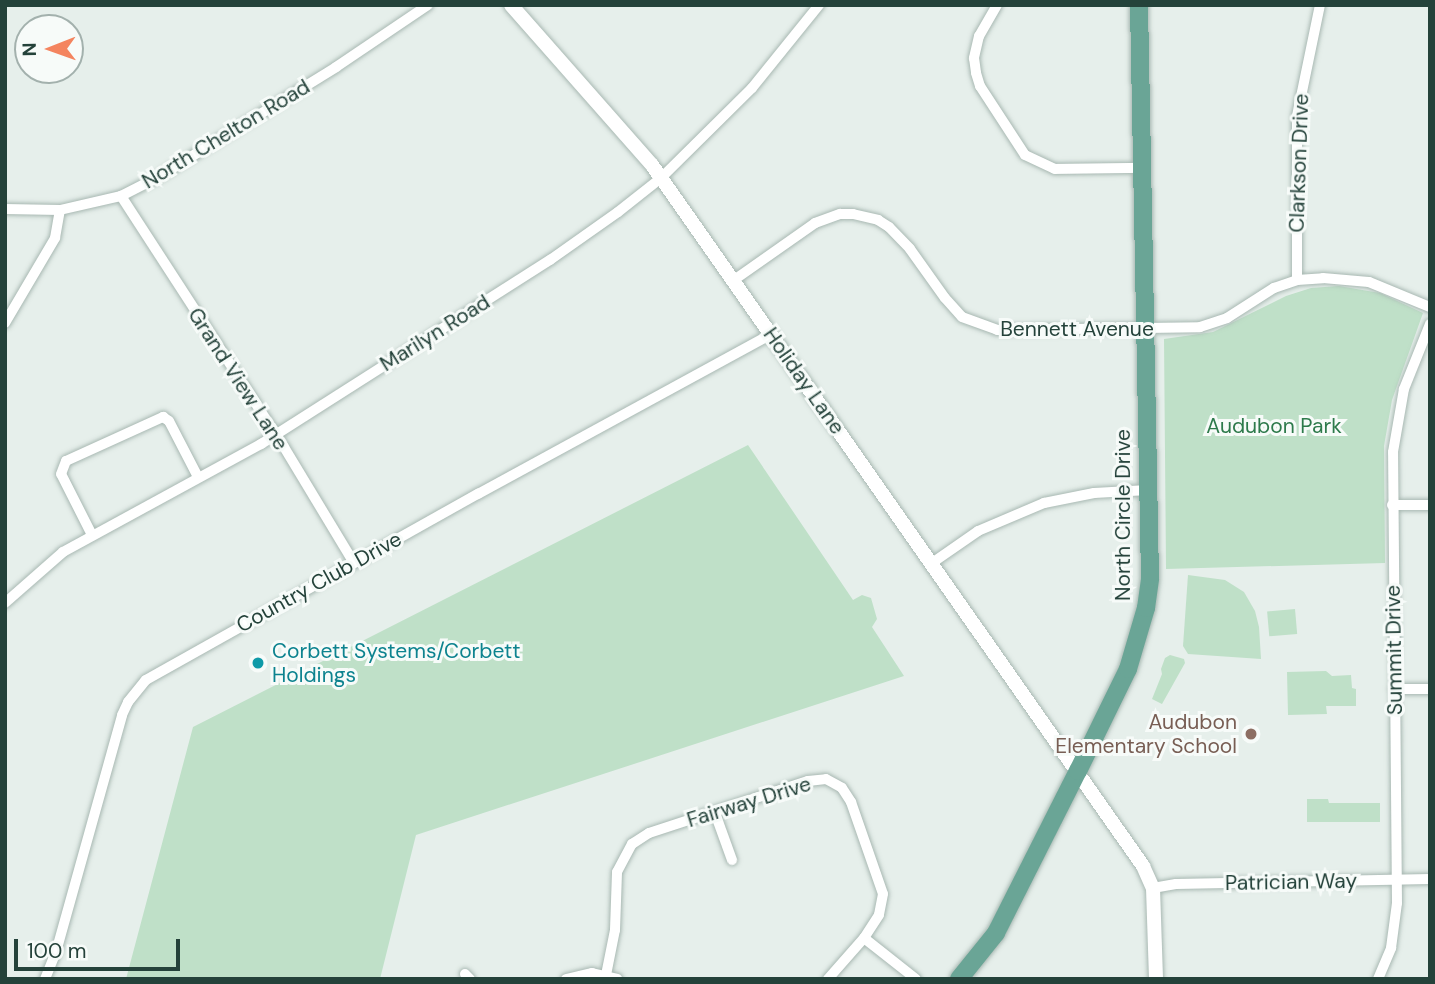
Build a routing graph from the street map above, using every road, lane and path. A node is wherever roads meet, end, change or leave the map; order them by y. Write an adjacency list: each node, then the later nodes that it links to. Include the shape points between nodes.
1 (428, 5): 9 (street, North Chelton Road, via 336,67)
2 (511, 5): 8 (street, Holiday Lane)
3 (819, 5): 8 (street, Marilyn Road, via 752,88)
4 (997, 5): 7 (street, via 979,36 976,73 1025,155 1055,169)
5 (1139, 5): 7 (main road, North Circle Drive)
6 (1320, 5): 13 (street, Clarkson Drive, via 1297,116)
7 (1143, 168): 17 (main road, North Circle Drive)
8 (662, 178): 12 (street, Holiday Lane); 19 (street, Marilyn Road, via 550,260)
9 (121, 196): 11 (street, North Chelton Road); 19 (street, Grand View Lane)
10 (5, 209): 11 (street, North Chelton Road)
11 (60, 209): 15 (street, via 55,238)
12 (734, 280): 17 (street, Bennett Avenue, via 815,223 853,214 889,227 911,249 954,309 984,328); 18 (street, Holiday Lane)
13 (1297, 280): 14 (street, Bennett Avenue, via 1369,282); 17 (street, Bennett Avenue, via 1211,324)
14 (1430, 307)
15 (5, 323)
16 (1430, 324): 22 (street, Summit Drive, via 1400,404)
17 (1144, 330): 21 (main road, North Circle Drive)
18 (772, 334): 25 (street, Country Club Drive); 26 (street, Holiday Lane)
19 (275, 435): 20 (street, Marilyn Road); 25 (street, Grand View Lane)
20 (198, 477): 24 (street, Marilyn Road); 24 (street, via 163,417 66,461 61,474)
21 (1148, 490): 26 (street, via 1094,493 1044,503 985,527); 31 (main road, North Circle Drive, via 1150,578 1139,638)
22 (1392, 505): 23 (street); 28 (street, Summit Drive)
23 (1430, 505)
24 (92, 535): 27 (street, Marilyn Road, via 46,564)
25 (354, 563): 40 (street, Country Club Drive, via 158,671 135,691 122,715)
26 (932, 563): 31 (street, Holiday Lane)
27 (5, 603)
28 (1394, 689): 29 (street); 36 (street, Summit Drive)
29 (1430, 689)
30 (839, 769): 32 (street)
31 (1078, 771): 37 (street, Holiday Lane); 44 (main road, North Circle Drive, via 996,933)
32 (834, 781): 33 (street, Fairway Drive, via 808,781); 38 (street, Fairway Drive, via 851,802 881,881 882,905)
33 (715, 813): 34 (street); 39 (street, Fairway Drive, via 649,833 626,851 617,872)
34 (732, 860)
35 (1430, 879): 36 (street, Patrician Way)
36 (1397, 880): 37 (street, Patrician Way); 46 (street, Summit Drive, via 1394,934)
37 (1153, 888): 45 (street)
38 (864, 938): 42 (street, Fairway Drive); 43 (street)
39 (611, 977): 41 (street, Fairway Drive, via 581,974)
40 (45, 979)
41 (566, 979)
42 (828, 979)
43 (916, 979)
44 (960, 979)
45 (1156, 979)
46 (1378, 979)

